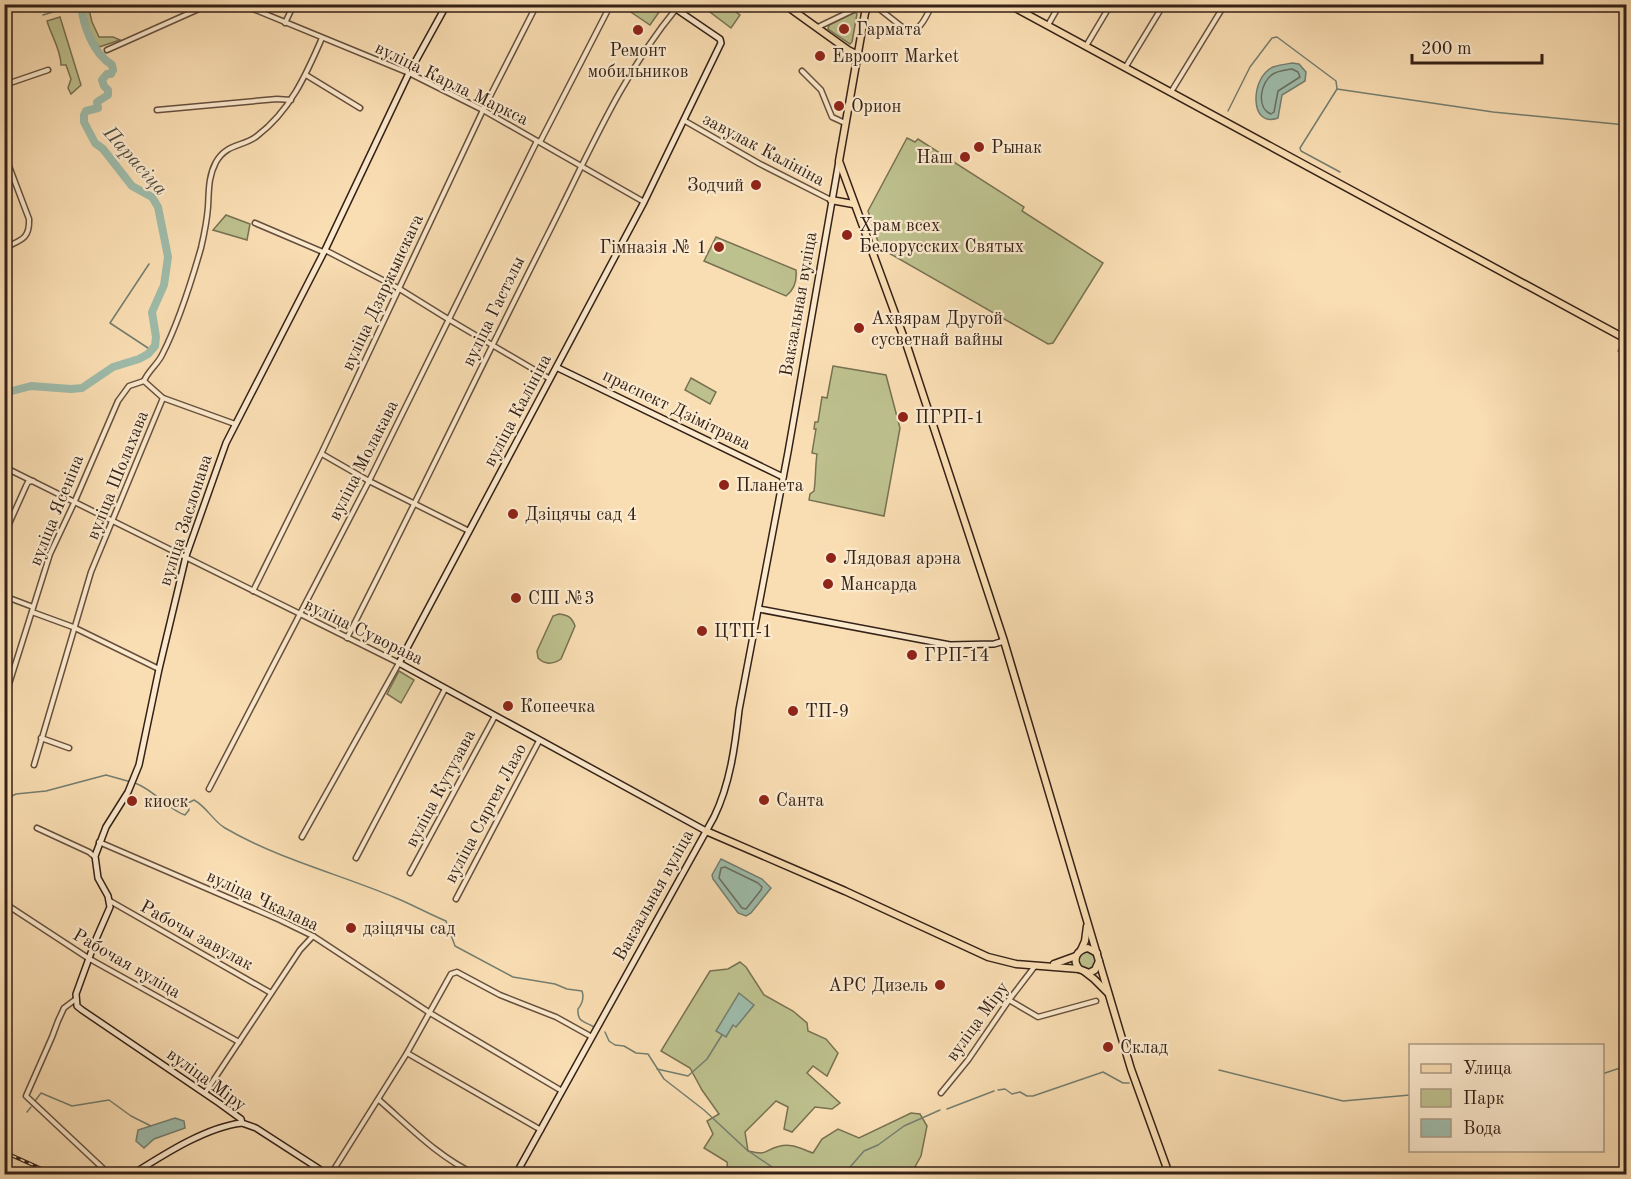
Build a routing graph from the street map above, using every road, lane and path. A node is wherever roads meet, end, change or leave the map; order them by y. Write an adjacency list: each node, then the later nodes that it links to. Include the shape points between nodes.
1 (210, 4): 21 (street)
2 (241, 4): 16 (street, вуліца Карла Маркса)
3 (294, 4): 16 (street)
4 (447, 4): 26 (main road, вуліца Заслонава)
5 (537, 4): 33 (street, вуліца Дзяржынскага)
6 (611, 4): 36 (street, вуліца Молакава)
7 (784, 4): 18 (main road)
8 (869, 4): 9 (street, via 912,31 927,15); 18 (street); 22 (main road, Вакзальная вуліца)
9 (927, 4)
10 (1008, 4): 17 (main road)
11 (1060, 4): 17 (street)
12 (1111, 4): 20 (street)
13 (1164, 4): 23 (street)
14 (1225, 4): 29 (street)
15 (677, 7): 34 (main road, вуліца Калініна, via 721,43); 39 (street, вуліца Гастэлы, via 640,55)
16 (285, 23): 19 (street, вуліца Карла Маркса)
17 (1048, 26): 20 (main road)
18 (817, 28): 22 (main road)
19 (322, 38): 26 (street, вуліца Карла Маркса); 27 (street)
20 (1086, 47): 23 (main road)
21 (107, 50)
22 (858, 55): 35 (main road, Вакзальная вуліца)
23 (1125, 68): 29 (main road)
24 (48, 69): 28 (street)
25 (802, 71): 35 (street, via 821,90 832,117)
26 (409, 73): 33 (street, вуліца Карла Маркса); 45 (main road, вуліца Заслонава)
27 (306, 75): 30 (street); 31 (street)
28 (4, 85)
29 (1170, 93): 48 (main road)
30 (291, 100): 32 (street); 52 (street, via 255,138 231,147 216,162 210,177 201,248 184,300 161,358)
31 (360, 108)
32 (158, 110)
33 (483, 110): 36 (street, вуліца Карла Маркса); 46 (street, вуліца Дзяржынскага)
34 (685, 121): 40 (street, завулак Калініна); 41 (main road, вуліца Калініна)
35 (845, 123): 38 (main road, Вакзальная вуліца)
36 (538, 142): 39 (street, вуліца Карла Маркса); 47 (street, вуліца Молакава)
37 (4, 153): 44 (street, via 30,230 27,236)
38 (838, 161): 40 (main road, Вакзальная вуліца); 42 (main road)
39 (582, 165): 41 (street, вуліца Карла Маркса); 49 (street, вуліца Гастэлы)
40 (831, 200): 42 (main road); 57 (main road, Вакзальная вуліца)
41 (644, 202): 50 (main road, вуліца Калініна)
42 (853, 204): 73 (main road, via 889,292)
43 (255, 223): 45 (street)
44 (4, 248)
45 (324, 251): 46 (street); 54 (main road, вуліца Заслонава)
46 (398, 288): 47 (street); 55 (street, вуліца Дзяржынскага)
47 (448, 320): 49 (street); 59 (street, вуліца Молакава)
48 (1626, 339)
49 (492, 344): 51 (street); 61 (street, вуліца Гастэлы)
50 (558, 368): 51 (main road, вуліца Калініна); 57 (main road, праспект Дзімітрава)
51 (551, 380): 63 (main road, вуліца Калініна)
52 (144, 381): 53 (street, вуліца Шолахава); 60 (street, вуліца Ясеніна, via 129,386 118,401)
53 (163, 398): 54 (street); 62 (street, вуліца Шолахава)
54 (235, 424): 65 (main road, вуліца Заслонава)
55 (321, 454): 59 (street); 66 (street, вуліца Дзяржынскага)
56 (4, 467): 58 (street, вуліца Суворава)
57 (783, 477): 68 (main road, Вакзальная вуліца)
58 (33, 481): 60 (street, вуліца Суворава); 64 (street, via 28,482)
59 (369, 481): 61 (street); 70 (street, вуліца Молакава)
60 (74, 502): 62 (street, вуліца Суворава); 69 (street, вуліца Ясеніна, via 50,554)
61 (416, 504): 63 (street); 72 (street, вуліца Гастэлы)
62 (111, 522): 65 (street, вуліца Суворава); 71 (street, вуліца Шолахава)
63 (470, 531): 74 (main road, вуліца Калініна)
64 (4, 535)
65 (186, 556): 66 (street, вуліца Суворава); 75 (main road, вуліца Заслонава)
66 (252, 591): 70 (street, вуліца Суворава)
67 (4, 596): 69 (street)
68 (759, 609): 73 (main road, via 950,645); 85 (main road, Вакзальная вуліца, via 730,772 719,808)
69 (33, 610): 71 (street); 77 (street, вуліца Ясеніна)
70 (298, 615): 72 (street, вуліца Суворава); 83 (street, вуліца Молакава)
71 (73, 627): 75 (street); 79 (street, вуліца Шолахава)
72 (347, 638): 74 (street, вуліца Суворава)
73 (1004, 641): 94 (main road)
74 (399, 663): 76 (main road, вуліца Суворава); 86 (street, вуліца Калініна)
75 (159, 669): 87 (main road, вуліца Заслонава, via 139,765)
76 (446, 689): 78 (main road, вуліца Суворава); 89 (street)
77 (4, 700)
78 (495, 716): 80 (main road, вуліца Суворава); 90 (street, вуліца Кутузава)
79 (41, 738): 81 (street); 82 (street, вуліца Шолахава)
80 (539, 741): 85 (main road, вуліца Суворава); 91 (street, вуліца Сяргея Лазо)
81 (69, 748)
82 (34, 765)
83 (209, 789)
84 (37, 828): 88 (street)
85 (706, 831): 99 (main road, via 988,957); 108 (main road, Вакзальная вуліца)
86 (302, 837)
87 (99, 842): 88 (main road, вуліца Заслонава); 95 (street, вуліца Чкалава)
88 (95, 858): 92 (main road, вуліца Заслонава, via 98,878)
89 (356, 858)
90 (410, 873)
91 (456, 899)
92 (110, 901): 98 (main road); 102 (street, Рабочы завулак)
93 (4, 903): 98 (street, Рабочая вуліца)
94 (1088, 923): 96 (main road); 97 (main road)
95 (313, 936): 102 (street); 107 (street, вуліца Чкалава)
96 (1078, 953): 97 (main road, via 1088,948); 100 (main road); 101 (main road, via 1075,963)
97 (1098, 957): 101 (main road, via 1095,970); 103 (main road)
98 (88, 958): 104 (main road); 109 (street, Рабочая вуліца)
99 (1036, 966): 100 (main road); 105 (street, вуліца Міру)
100 (1047, 966): 101 (main road)
101 (1082, 971): 103 (main road)
102 (272, 993): 109 (street)
103 (1110, 996): 124 (main road, via 1131,1069)
104 (76, 999): 113 (main road, вуліца Міру, via 82,1011); 119 (street, via 64,1008 26,1096)
105 (1009, 1000): 106 (street, via 1038,1017); 112 (street, вуліца Міру)
106 (1096, 1001)
107 (430, 1013): 108 (street, via 451,974 457,972); 110 (street); 111 (street, вуліца Чкалава)
108 (592, 1037): 111 (main road, Вакзальная вуліца)
109 (238, 1042): 113 (street)
110 (407, 1053): 114 (street); 116 (street)
111 (562, 1091): 116 (main road, Вакзальная вуліца)
112 (941, 1093)
113 (205, 1094): 115 (main road, вуліца Міру)
114 (379, 1100): 121 (street); 122 (street, via 454,1165)
115 (242, 1123): 120 (main road, via 214,1130); 121 (main road, вуліца Міру)
116 (541, 1130): 123 (main road, Вакзальная вуліца)
117 (4, 1172): 118 (main road)
118 (11, 1174)
119 (109, 1174)
120 (133, 1174)
121 (329, 1174)
122 (475, 1174)
123 (516, 1174)
124 (1169, 1174)

